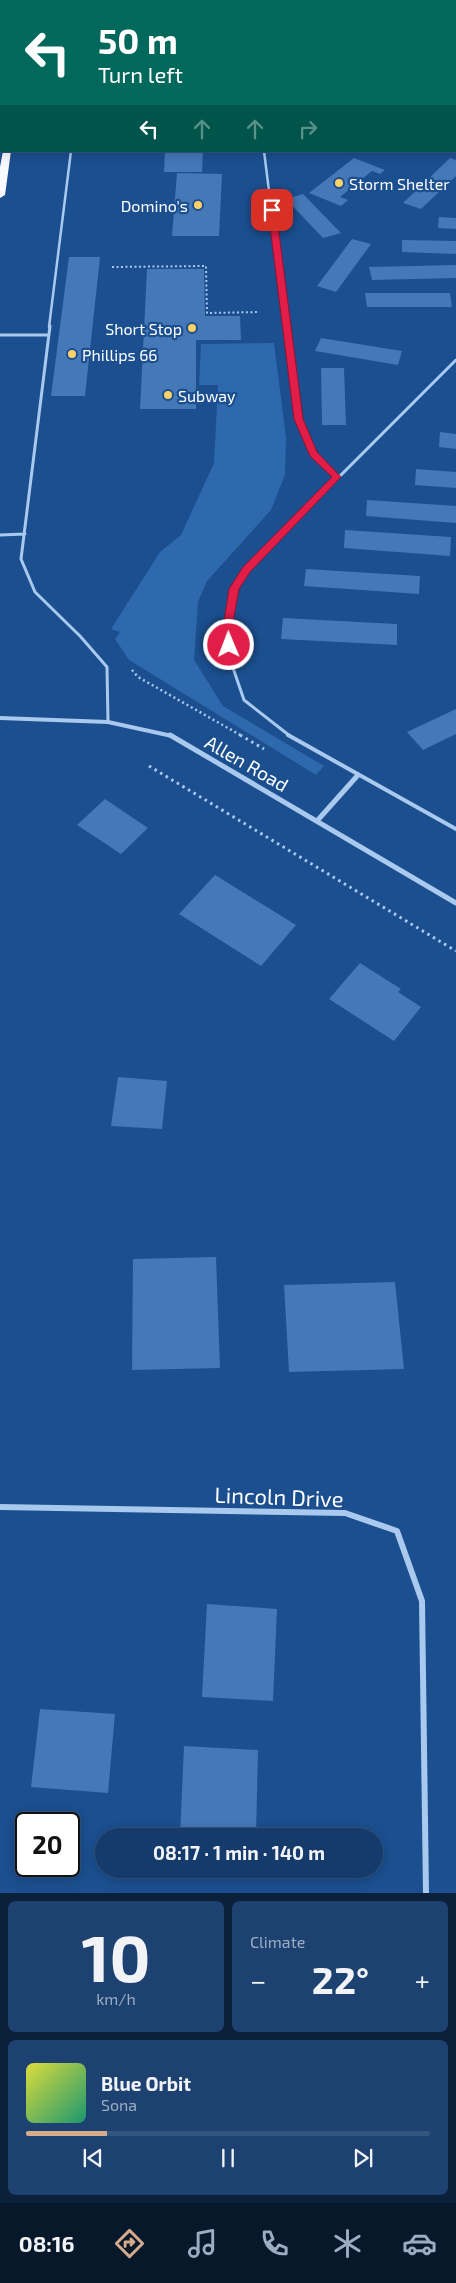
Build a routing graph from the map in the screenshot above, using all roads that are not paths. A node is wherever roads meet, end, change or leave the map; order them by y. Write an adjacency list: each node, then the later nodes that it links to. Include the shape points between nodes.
1 (7, 152): 4 (highway)
2 (71, 152): 6 (lane)
3 (264, 152): 8 (lane, via 298,419 313,454)
4 (0, 195)
5 (0, 335): 6 (lane)
6 (48, 335): 9 (lane)
7 (456, 360): 8 (lane)
8 (337, 477): 13 (lane, via 246,569 234,589 228,628 231,662 244,700 282,732)
9 (25, 534): 10 (lane); 12 (lane, via 21,558 35,592 107,667)
10 (0, 535)
11 (0, 718): 12 (street, Allen Road)
12 (108, 722): 14 (street, Allen Road, via 168,734)
13 (358, 775): 14 (street); 15 (lane)
14 (317, 821): 16 (street, Allen Road)
15 (456, 829)
16 (456, 904)
17 (0, 1507): 18 (street, Lincoln Drive, via 345,1513 397,1531 422,1600)
18 (426, 1893)

